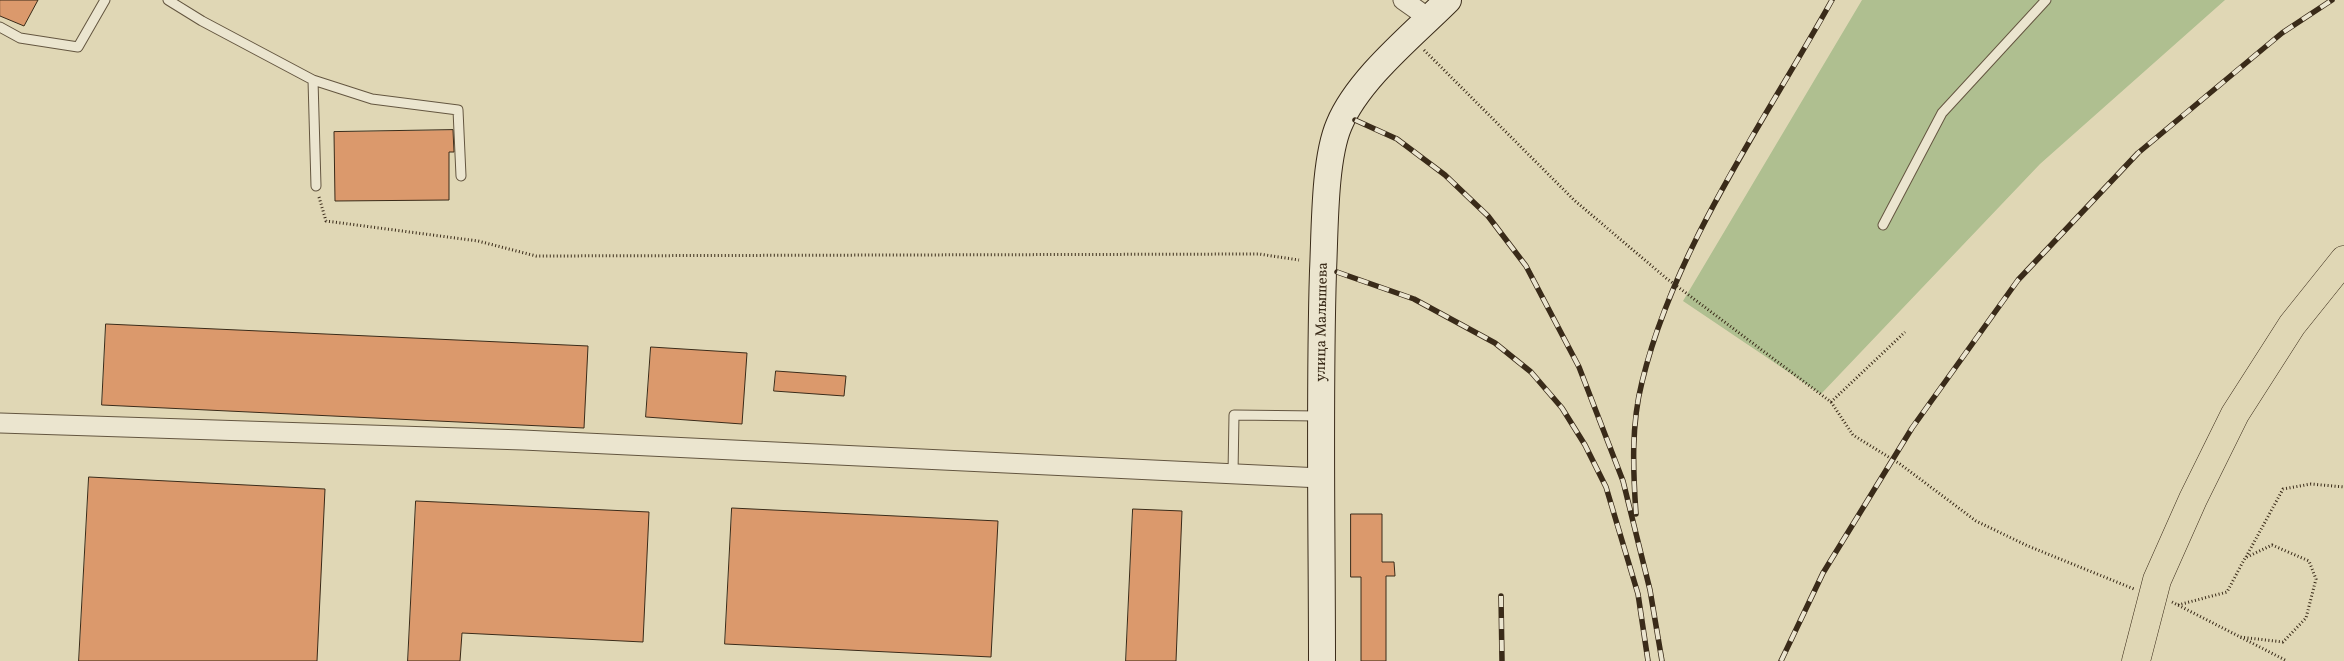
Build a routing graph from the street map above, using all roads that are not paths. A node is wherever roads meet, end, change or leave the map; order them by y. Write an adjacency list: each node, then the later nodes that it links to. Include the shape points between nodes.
1 (105, 0): 7 (lane, via 78,47 20,38)
2 (168, 0): 8 (lane)
3 (1403, 0): 6 (street)
4 (1448, 0): 6 (main road, улица Малышева)
5 (2046, 0): 11 (lane, via 1942,113)
6 (1430, 19): 13 (main road, улица Малышева, via 1370,78 1350,103 1338,126 1332,150 1325,226)
7 (0, 27)
8 (313, 80): 9 (lane, via 372,99 458,110); 10 (lane)
9 (461, 176)
10 (316, 186)
11 (1883, 225)
12 (2344, 260): 18 (main road, via 2292,325 2235,414 2157,580)
13 (1321, 416): 15 (lane, via 1234,415); 16 (main road, улица Малышева)
14 (0, 423): 15 (street, via 533,440)
15 (1233, 473): 16 (street)
16 (1321, 478): 17 (main road, улица Малышева)
17 (1322, 661)
18 (2136, 661)

